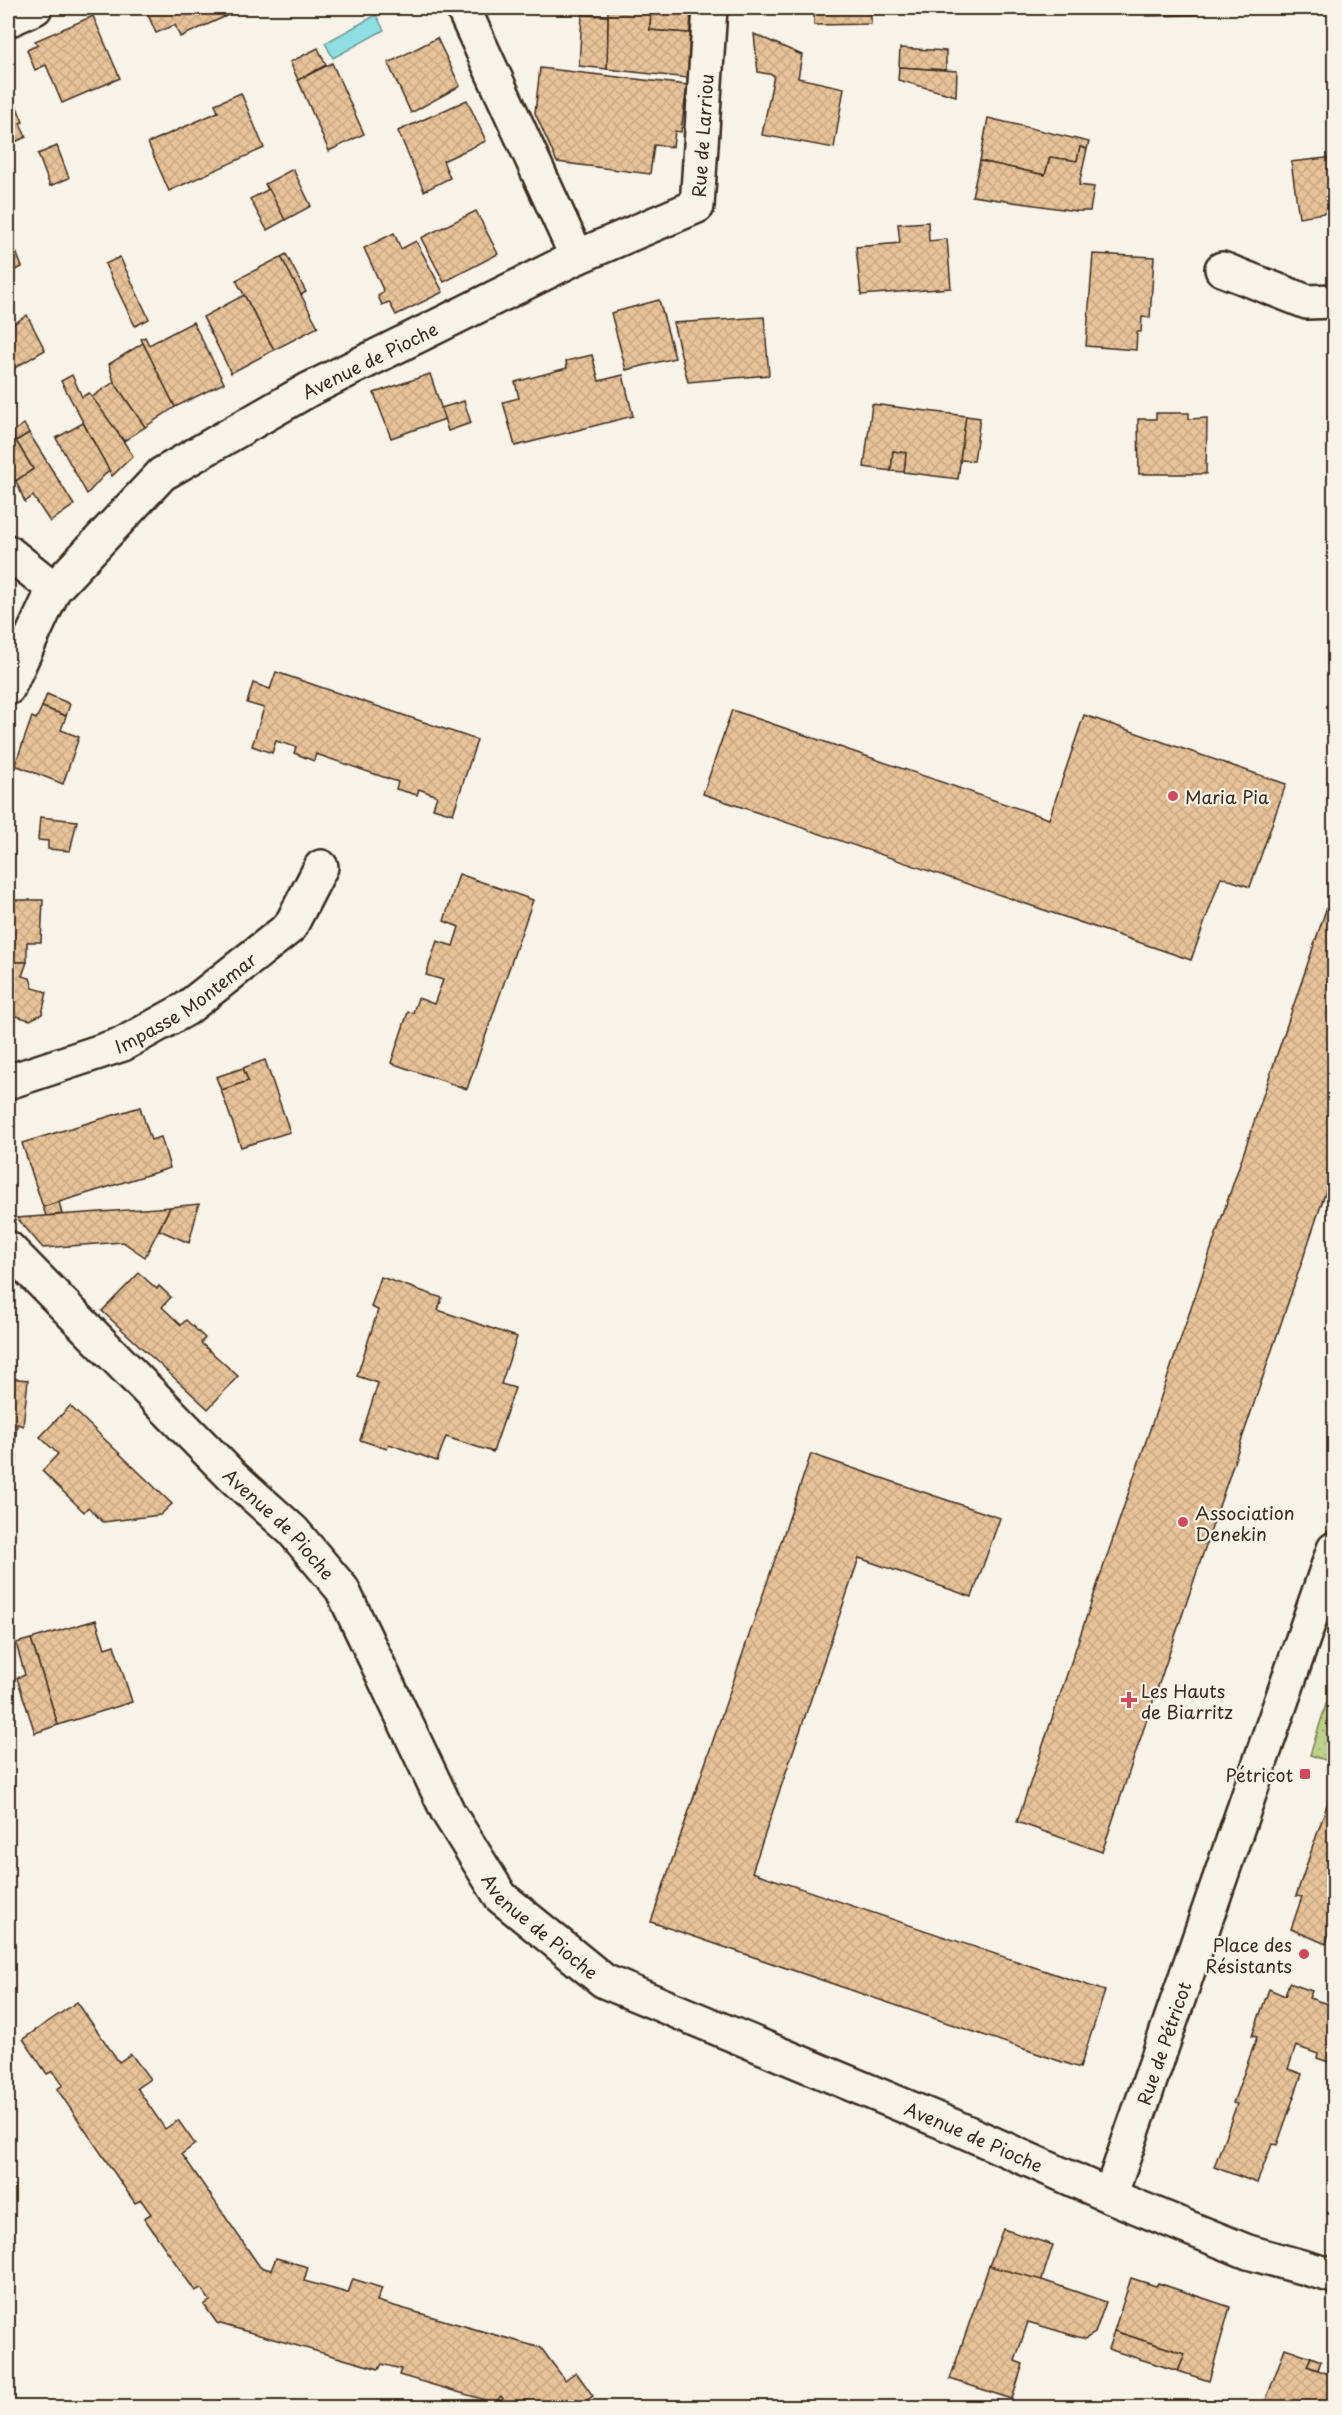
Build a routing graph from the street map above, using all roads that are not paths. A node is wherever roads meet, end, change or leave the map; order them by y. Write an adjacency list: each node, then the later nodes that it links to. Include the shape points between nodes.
1 (35, 8): 4 (street)
2 (463, 8): 5 (street)
3 (710, 8): 5 (street, Rue de Larriou, via 697,207)
4 (8, 20)
5 (577, 257): 9 (street, Avenue de Pioche, via 308,390 162,474)
6 (1222, 269): 7 (street, via 1307,302)
7 (1335, 301)
8 (8, 552): 9 (street)
9 (54, 589): 10 (street, Avenue de Pioche)
10 (8, 688)
11 (321, 867): 12 (street, Impasse Montemar, via 290,927 186,1009 123,1044)
12 (8, 1082)
13 (8, 1248): 15 (street, Avenue de Pioche, via 233,1476 293,1531 342,1589 448,1812 501,1897 604,1981)
14 (1335, 1549): 15 (street, Rue de Pétricot)
15 (1110, 2196): 16 (street, Avenue de Pioche, via 1248,2252)
16 (1335, 2276)

